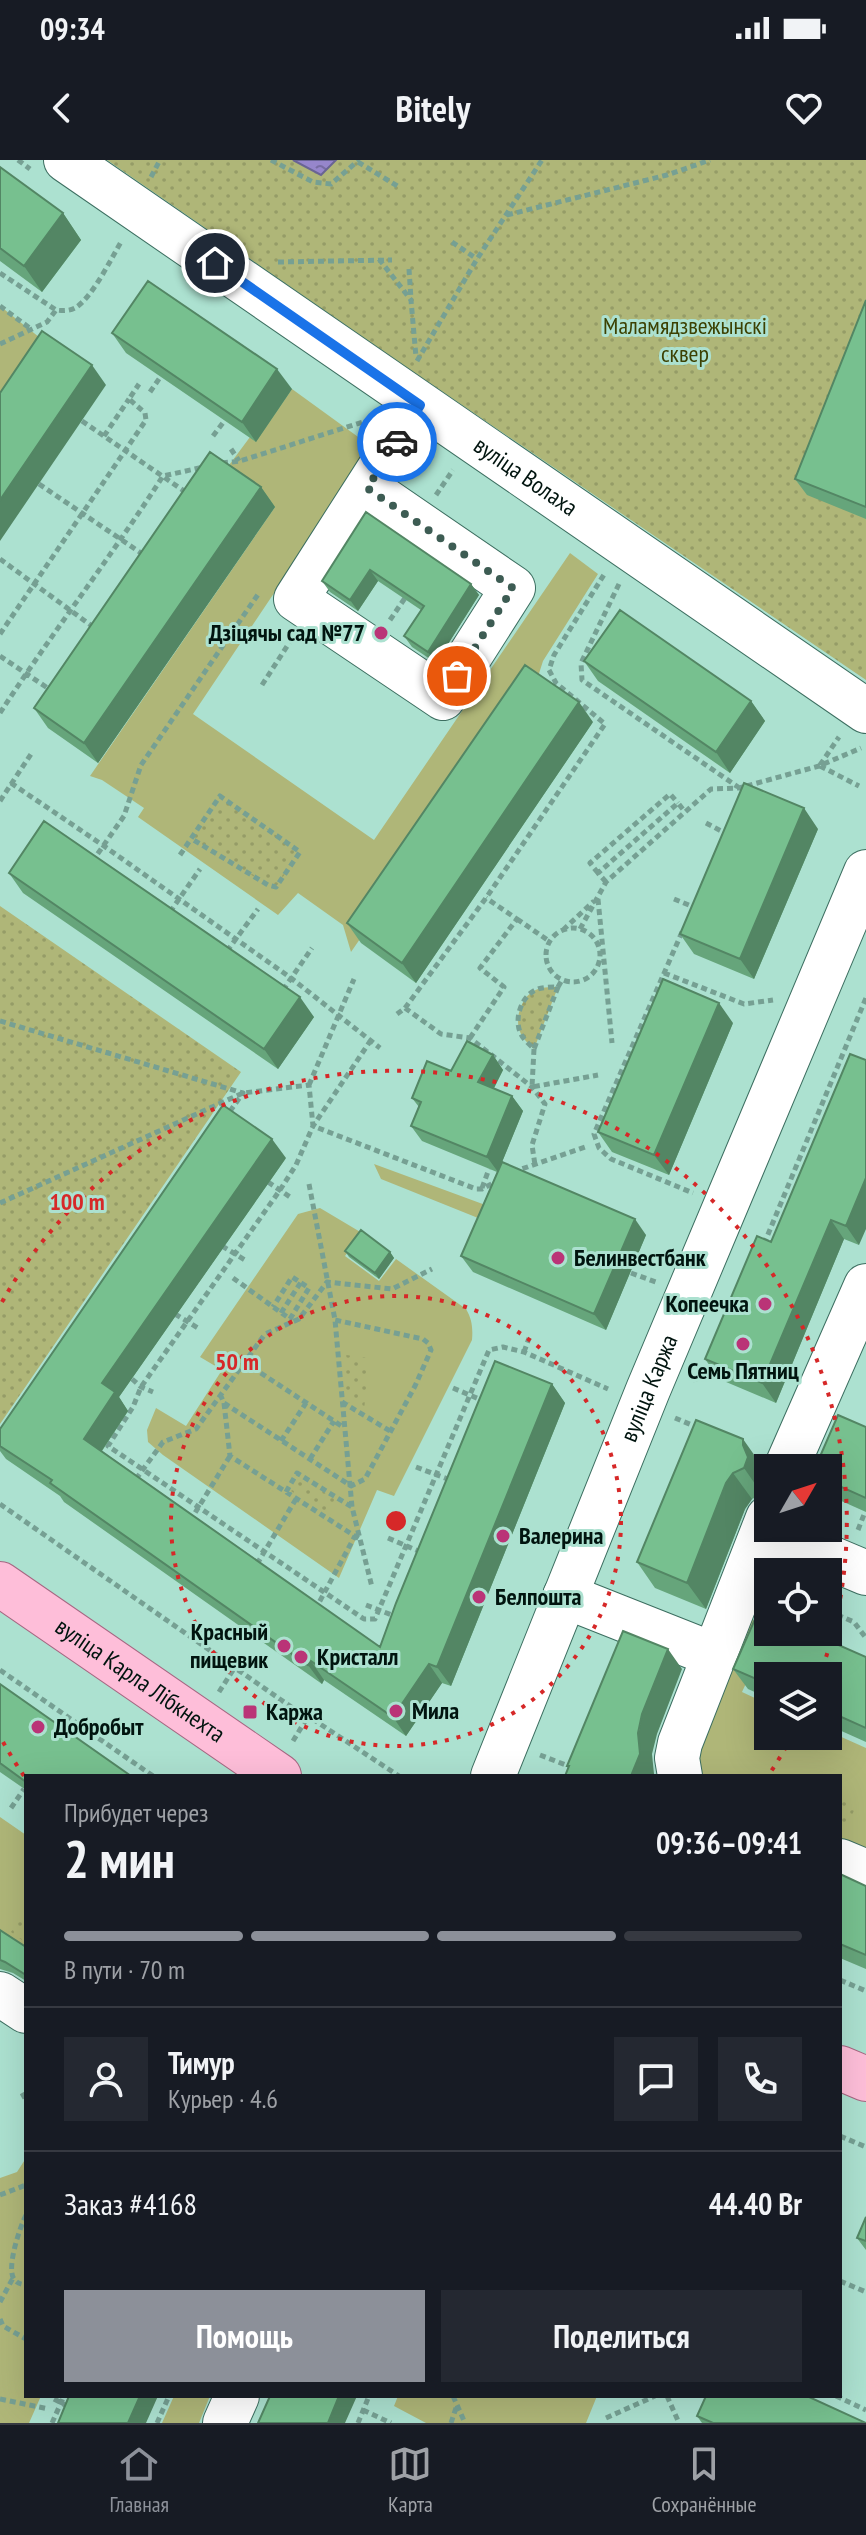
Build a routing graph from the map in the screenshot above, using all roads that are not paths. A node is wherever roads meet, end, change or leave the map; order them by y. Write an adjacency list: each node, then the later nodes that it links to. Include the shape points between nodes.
1 (66, 160): 2 (street, вуліца Волаха)
2 (420, 405): 3 (street); 4 (street, вуліца Волаха)
3 (367, 488): 3 (street, via 296,599 443,698 513,588)
4 (856, 719)
5 (866, 872): 12 (street, вуліца Каржа)
6 (866, 1286): 7 (street)
7 (792, 1454)
8 (759, 1542): 13 (street)
9 (821, 1542): 10 (street)
10 (860, 1555)
11 (0, 1584): 14 (main road, вуліца Карла Лібкнехта)
12 (565, 1596): 13 (street); 15 (street, вуліца Каржа)
13 (714, 1655): 16 (street, via 680,1743)
14 (276, 1774)
15 (494, 1774)
16 (680, 1774)
17 (842, 1862): 18 (street)
18 (866, 1872)
19 (0, 1994): 20 (street)
20 (24, 2010)
21 (842, 2069): 22 (main road)
22 (866, 2079)
23 (236, 2398): 24 (street)
24 (225, 2423)

